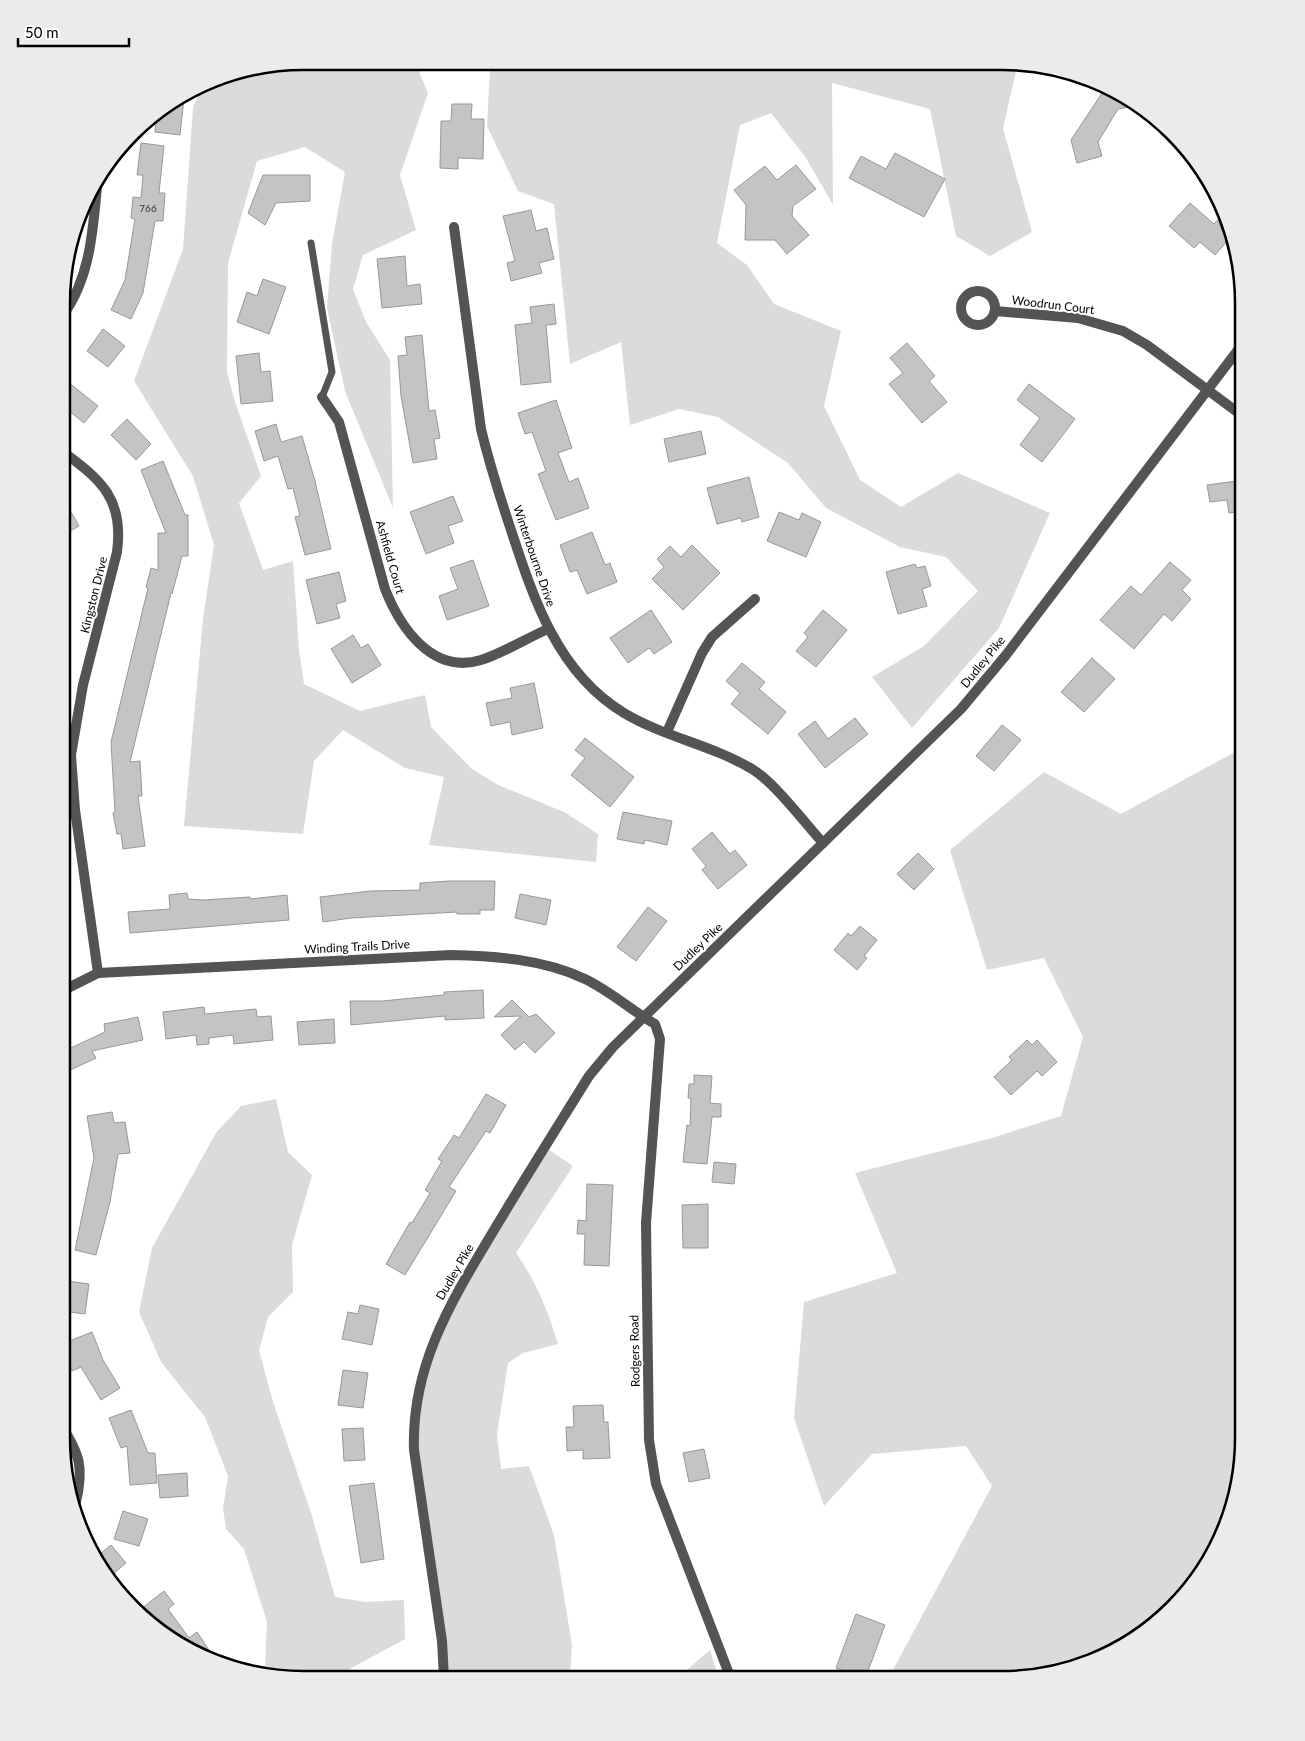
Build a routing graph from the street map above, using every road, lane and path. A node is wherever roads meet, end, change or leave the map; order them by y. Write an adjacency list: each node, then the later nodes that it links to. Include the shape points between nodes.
1 (96, 197): 4 (street, via 89,254)
2 (454, 227): 12 (street, Winterbourne Drive, via 481,429 531,593)
3 (311, 243): 8 (lane, via 332,372)
4 (70, 303)
5 (996, 311): 7 (street, Woodrun Court, via 1078,318 1123,331 1147,344)
6 (1235, 354): 7 (street, Dudley Pike)
7 (1208, 390): 9 (street, Woodrun Court); 16 (street, Dudley Pike, via 961,709)
8 (322, 396): 12 (street, Ashfield Court, via 340,422 385,589 396,613 416,642 438,657 452,662 468,662 481,660)
9 (1235, 410)
10 (70, 457): 13 (street, Kingston Drive, via 92,474 109,494 115,504 120,532)
11 (755, 599): 14 (street, via 712,638 702,653)
12 (548, 629): 14 (street, Winterbourne Drive, via 603,699 643,724)
13 (70, 726)
14 (667, 732): 16 (street, Winterbourne Drive, via 725,754 754,770)
15 (70, 750): 17 (street, Kingston Drive, via 74,810)
16 (823, 843): 19 (street, Dudley Pike)
17 (98, 973): 18 (street, Winding Trails Drive); 19 (street, Winding Trails Drive, via 450,954 499,956 542,965 584,979)
18 (70, 987)
19 (643, 1017): 22 (street, Dudley Pike, via 589,1076 520,1185 454,1296 421,1375 415,1406 414,1450); 23 (street, Rodgers Road, via 656,1024 660,1039 646,1223 649,1440 656,1484)
20 (70, 1440): 21 (street, via 79,1460 81,1478)
21 (77, 1496)
22 (444, 1671)
23 (728, 1671)

